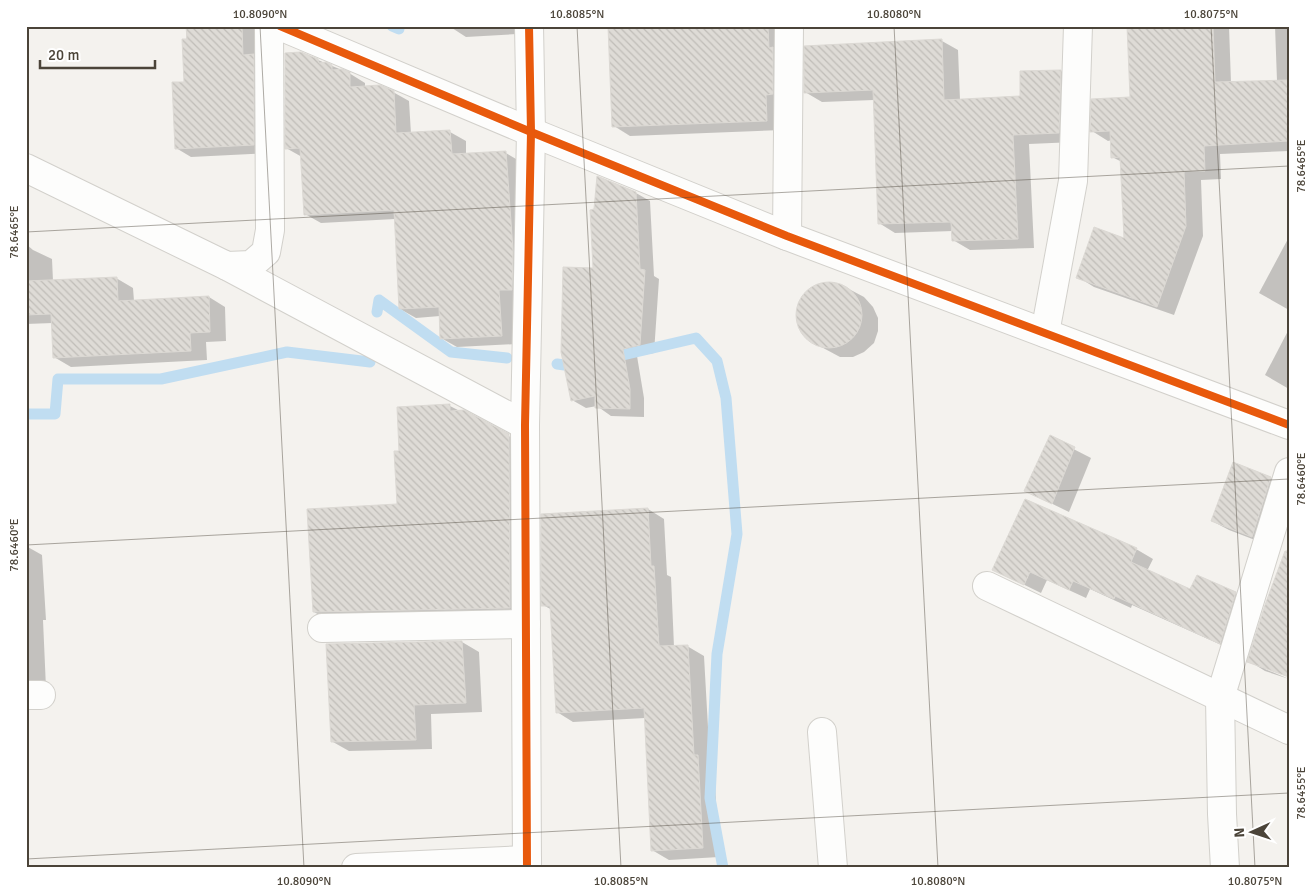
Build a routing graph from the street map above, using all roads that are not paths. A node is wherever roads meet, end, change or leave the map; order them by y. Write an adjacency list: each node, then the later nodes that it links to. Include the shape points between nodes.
1 (269, 26): 9 (street, via 270,230 266,252 251,265)
2 (280, 26): 6 (street)
3 (529, 26): 6 (street)
4 (789, 26): 8 (street)
5 (1078, 26): 10 (street, via 1072,181)
6 (531, 132): 8 (street); 12 (street)
7 (26, 168): 9 (street)
8 (787, 236): 10 (street)
9 (227, 266): 12 (street)
10 (1045, 333): 11 (street)
11 (1289, 424)
12 (525, 425): 15 (street)
13 (1289, 472): 17 (street)
14 (987, 586): 17 (street)
15 (526, 624): 16 (street); 20 (street)
16 (322, 628)
17 (1220, 698): 18 (street); 24 (street)
18 (1289, 730)
19 (822, 732): 23 (street)
20 (527, 864): 22 (street)
21 (356, 868): 22 (street)
22 (360, 868)
23 (833, 868)
24 (1226, 868)

